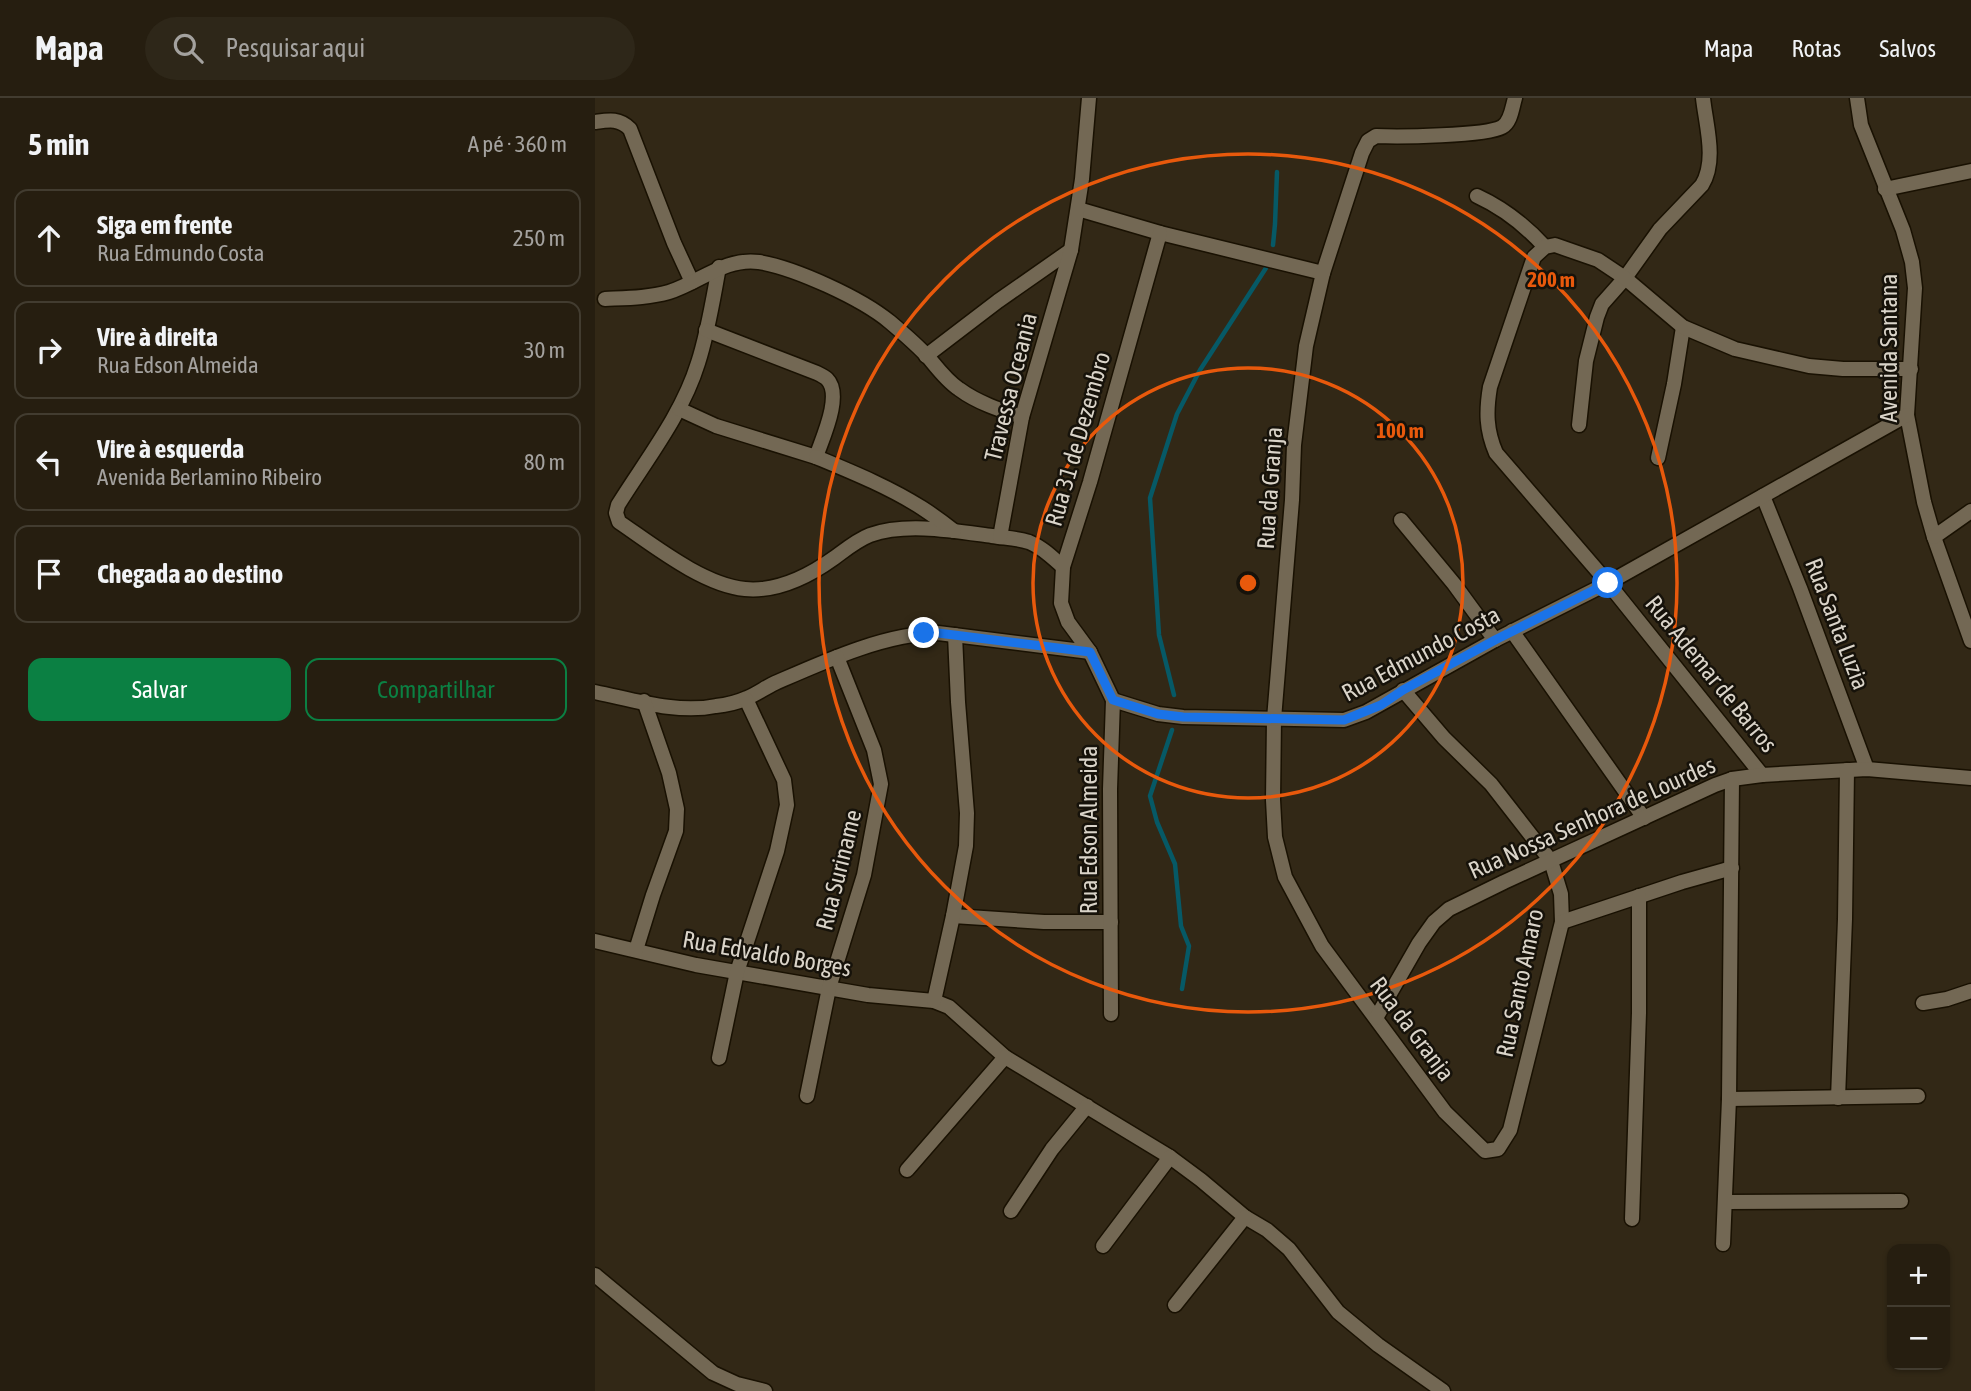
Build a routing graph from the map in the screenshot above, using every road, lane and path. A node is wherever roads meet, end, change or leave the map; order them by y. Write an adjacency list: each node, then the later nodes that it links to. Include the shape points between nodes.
1 (1089, 98): 9 (street, Travessa Oceania)
2 (1515, 98): 14 (street, Rua da Granja, via 1509,118 1500,128 1376,136 1368,141)
3 (1703, 98): 15 (street, via 1710,153 1707,177 1660,229)
4 (1857, 98): 7 (street, Avenida Santana, via 1861,125)
5 (595, 122): 16 (street, via 610,119 630,129)
6 (1971, 171): 7 (street)
7 (1885, 189): 21 (street, Avenida Santana, via 1903,230 1916,288)
8 (1477, 196): 11 (street, via 1498,206)
9 (1077, 209): 10 (street); 12 (street, Travessa Oceania)
10 (1160, 233): 14 (street); 34 (street, Rua 31 de Dezembro)
11 (1545, 247): 15 (street, via 1555,245 1598,260); 35 (street, Rua Ademar de Barros, via 1534,257 1490,387 1486,409 1490,439 1496,453)
12 (1071, 250): 20 (street); 24 (street, Travessa Oceania)
13 (719, 267): 16 (street); 19 (street); 20 (street, via 757,262 802,275 870,307)
14 (1323, 272): 47 (street, Rua da Granja, via 1306,346 1294,445)
15 (1625, 278): 18 (street); 25 (street, via 1602,304 1597,317 1586,361)
16 (692, 282): 17 (street, via 654,295)
17 (605, 299)
18 (1682, 327): 21 (street, via 1735,349 1809,366); 27 (street)
19 (706, 330): 22 (street, via 699,362); 26 (street, via 828,380 834,396 832,409)
20 (926, 356): 24 (street, via 970,397)
21 (1911, 369): 23 (street, Avenida Santana)
22 (679, 408): 26 (street, via 716,426); 31 (street, via 616,513 619,522 711,579 747,589 783,584 813,573 868,536 903,529)
23 (1907, 415): 28 (street, Rua Edmundo Costa); 33 (street, Avenida Santana)
24 (1022, 417): 32 (street, Travessa Oceania)
25 (1579, 425)
26 (816, 457): 31 (street, via 925,509)
27 (1658, 458)
28 (1763, 496): 35 (street, Rua Edmundo Costa); 48 (street, Rua Santa Luzia)
29 (1971, 511): 33 (street)
30 (1401, 520): 38 (street)
31 (954, 531): 32 (street)
32 (1000, 537): 34 (street, via 1031,543)
33 (1934, 537): 39 (street, Avenida Santana)
34 (1063, 567): 40 (street, Rua 31 de Dezembro, via 1061,603 1067,622)
35 (1608, 583): 36 (street, Rua Edmundo Costa); 50 (street, Rua Ademar de Barros)
36 (1513, 631): 38 (street, Rua Edmundo Costa); 53 (street)
37 (955, 635): 40 (street); 41 (street, via 911,635); 57 (street, via 967,813)
38 (1495, 640): 42 (street, Rua Edmundo Costa)
39 (1971, 641)
40 (1090, 652): 45 (street, Rua Edson Almeida)
41 (837, 657): 44 (street); 63 (street, Rua Suriname, via 874,750 881,784 864,875)
42 (1403, 690): 47 (street, Rua Edmundo Costa, via 1344,720); 54 (street, Rua Santo Amaro, via 1491,784)
43 (595, 692): 46 (street)
44 (746, 699): 46 (street, via 692,709); 62 (street, via 787,795 777,851)
45 (1113, 700): 47 (street, Rua Edmundo Costa, via 1158,714); 58 (street, Rua Edson Almeida)
46 (644, 701): 61 (street, via 677,810 676,831)
47 (1274, 719): 68 (street, Rua da Granja, via 1275,837 1285,877 1322,946)
48 (1867, 769): 49 (street, Rua Nossa Senhora de Lourdes); 51 (street, Rua Nossa Senhora de Lourdes)
49 (1847, 770): 50 (street, Rua Nossa Senhora de Lourdes); 73 (street)
50 (1762, 775): 52 (street, Rua Nossa Senhora de Lourdes)
51 (1971, 778)
52 (1732, 779): 53 (street, Rua Nossa Senhora de Lourdes); 55 (street, Rua Ademar de Barros)
53 (1644, 818): 54 (street, Rua Nossa Senhora de Lourdes)
54 (1551, 861): 59 (street, Rua Santo Amaro, via 1561,894); 68 (street, Rua Nossa Senhora de Lourdes, via 1467,899 1434,922)
55 (1732, 868): 56 (street); 74 (street, Rua Ademar de Barros)
56 (1639, 896): 59 (street); 83 (street)
57 (953, 916): 58 (street); 65 (street)
58 (1111, 922): 67 (street, Rua Edson Almeida)
59 (1562, 922): 76 (street, Rua Santo Amaro)
60 (595, 940): 61 (street, Rua Edvaldo Borges)
61 (636, 950): 62 (street, Rua Edvaldo Borges)
62 (737, 972): 63 (street, Rua Edvaldo Borges); 70 (street)
63 (829, 988): 65 (street, Rua Edvaldo Borges); 71 (street, Rua Suriname)
64 (1971, 991): 66 (street)
65 (934, 1000): 69 (street, via 949,1007)
66 (1923, 1003)
67 (1111, 1014)
68 (1376, 1018): 76 (street, Rua da Granja, via 1445,1112 1477,1145 1485,1151 1498,1149)
69 (1005, 1057): 75 (street); 78 (street)
70 (719, 1058)
71 (807, 1096)
72 (1918, 1096): 73 (street)
73 (1838, 1098): 74 (street)
74 (1729, 1099): 80 (street, Rua Ademar de Barros)
75 (1087, 1106): 77 (street); 81 (street)
76 (1510, 1130)
77 (1170, 1157): 82 (street); 85 (street)
78 (907, 1170)
79 (1901, 1201): 80 (street)
80 (1726, 1202): 84 (street, Rua Ademar de Barros)
81 (1011, 1211)
82 (1245, 1217): 87 (street); 89 (street, via 1289,1249 1338,1312)
83 (1632, 1219)
84 (1723, 1244)
85 (1103, 1246)
86 (595, 1275): 88 (street, via 713,1373)
87 (1175, 1305)
88 (765, 1391)
89 (1443, 1391)

